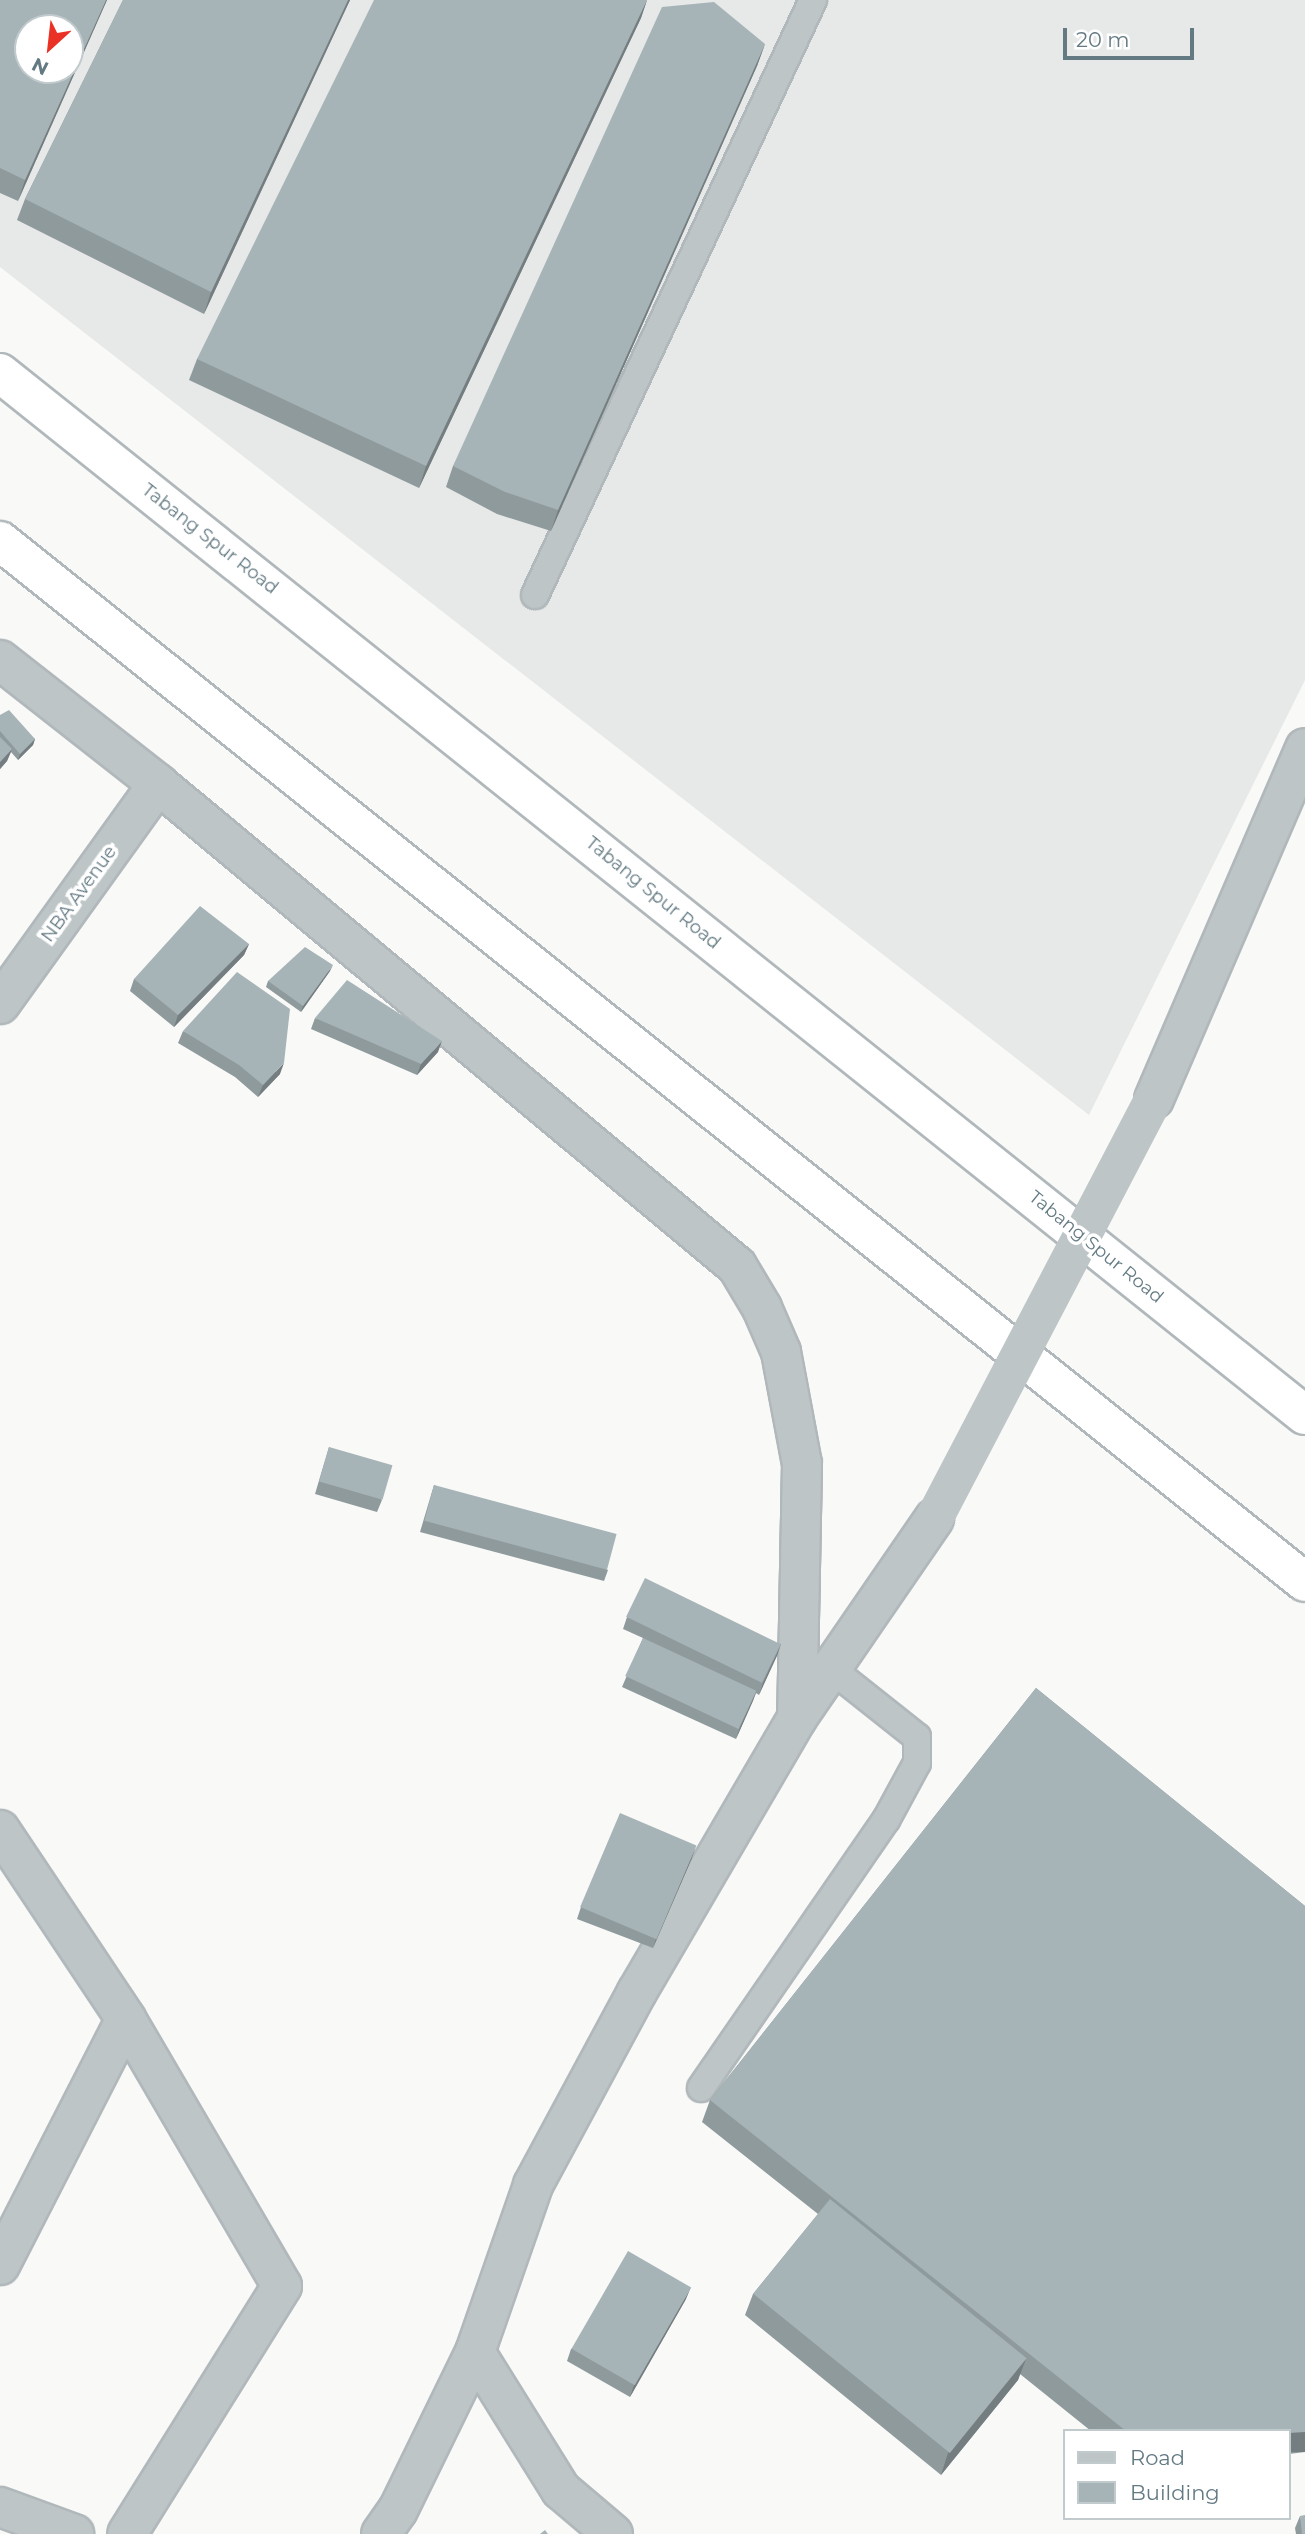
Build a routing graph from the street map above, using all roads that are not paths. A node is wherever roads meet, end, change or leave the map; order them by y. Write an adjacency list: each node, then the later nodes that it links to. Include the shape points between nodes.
1 (814, 0): 4 (lane)
2 (0, 373): 9 (highway, Tabang Spur Road)
3 (0, 541): 10 (highway)
4 (536, 595)
5 (0, 660): 7 (street)
6 (1305, 748): 11 (street, bridge, via 1154,1099 934,1519)
7 (158, 784): 8 (street, NBA Avenue); 12 (street, via 737,1266 781,1352 802,1464)
8 (0, 1004)
9 (1305, 1415)
10 (1305, 1582)
11 (830, 1668): 12 (street); 15 (lane, via 916,1737 917,1763 886,1820)
12 (797, 1718): 17 (street, via 637,1992 533,2185)
13 (0, 1830): 14 (street)
14 (126, 2019): 16 (street); 20 (street, via 282,2286)
15 (701, 2088)
16 (0, 2265)
17 (475, 2352): 21 (street, via 398,2511); 22 (street, via 561,2490)
18 (0, 2507): 19 (street)
19 (75, 2534)
20 (127, 2534)
21 (381, 2534)
22 (613, 2534)

